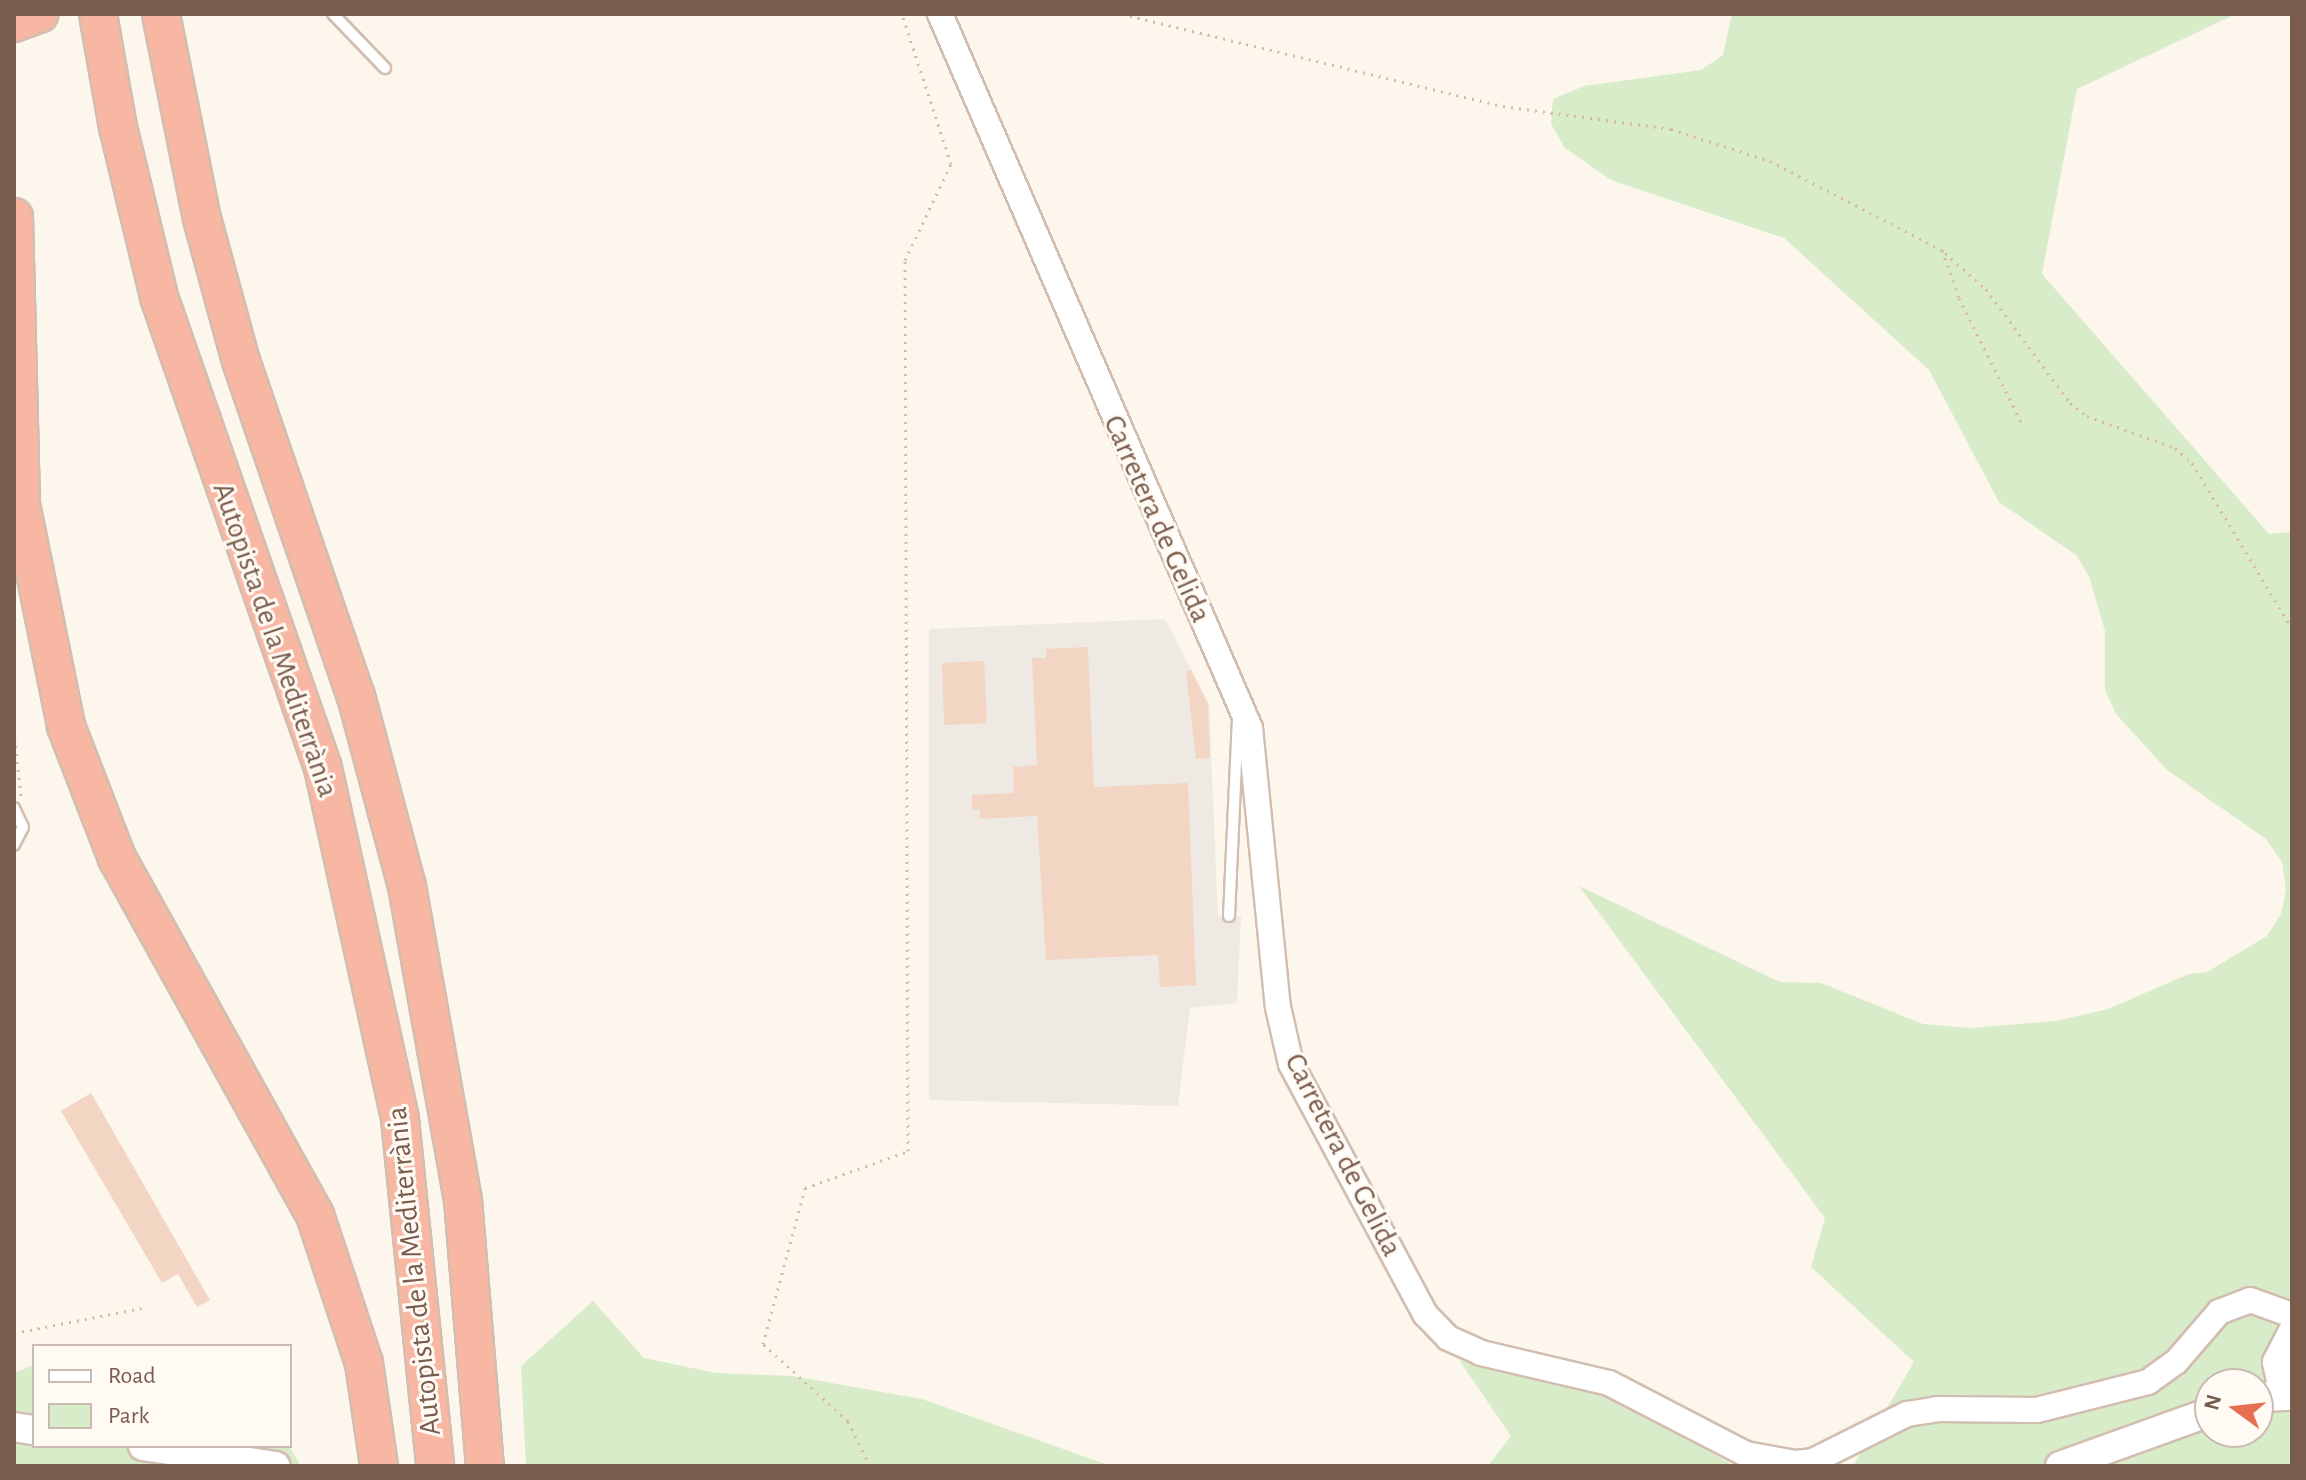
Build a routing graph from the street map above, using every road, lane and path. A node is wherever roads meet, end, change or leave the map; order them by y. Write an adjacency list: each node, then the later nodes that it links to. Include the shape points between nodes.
1 (39, 14): 8 (highway)
2 (98, 14): 33 (highway, Autopista de la Mediterrània, via 118,127 159,297 323,768 400,1119)
3 (161, 14): 34 (highway, Autopista de la Mediterrània, via 201,215 241,361 356,696 410,900 463,1200)
4 (333, 14): 9 (lane)
5 (902, 14): 35 (path, via 951,164 905,260 908,1151 805,1188 763,1344 848,1421)
6 (940, 14): 15 (street, Carretera de Gelida, via 1105,403)
7 (1122, 14): 11 (path, via 1503,106 1671,129 1770,161)
8 (14, 23)
9 (385, 68)
10 (14, 217): 32 (highway, via 21,504 66,726 117,858 315,1215 364,1363)
11 (1942, 250): 12 (path, via 1959,298); 14 (path, via 1986,289 2070,403 2087,416 2175,448 2192,463)
12 (2021, 422)
13 (14, 580): 31 (highway, via 47,737 68,799 114,894 275,1175 320,1275 348,1379)
14 (2292, 629)
15 (1240, 701): 20 (lane); 21 (street, Carretera de Gelida, via 1256,759 1278,1007 1291,1064 1425,1314 1448,1338 1481,1353 1609,1383 1746,1454 1795,1463 1813,1461 1907,1414 1937,1409 2037,1410 2148,1382 2176,1362 2219,1312)
16 (14, 730): 18 (path)
17 (14, 808): 18 (lane)
18 (23, 827): 19 (lane)
19 (14, 845)
20 (1229, 916)
21 (2241, 1303): 23 (street, via 2259,1300); 25 (street, via 2265,1316)
22 (142, 1308): 24 (path)
23 (2292, 1315)
24 (14, 1333)
25 (2284, 1347): 26 (main road); 27 (main road, via 2281,1381)
26 (2266, 1368)
27 (2292, 1395)
28 (2194, 1418): 36 (main road)
29 (156, 1448): 30 (main road)
30 (276, 1466)
31 (361, 1466)
32 (379, 1466)
33 (435, 1466)
34 (485, 1466)
35 (870, 1466)
36 (2060, 1466)

